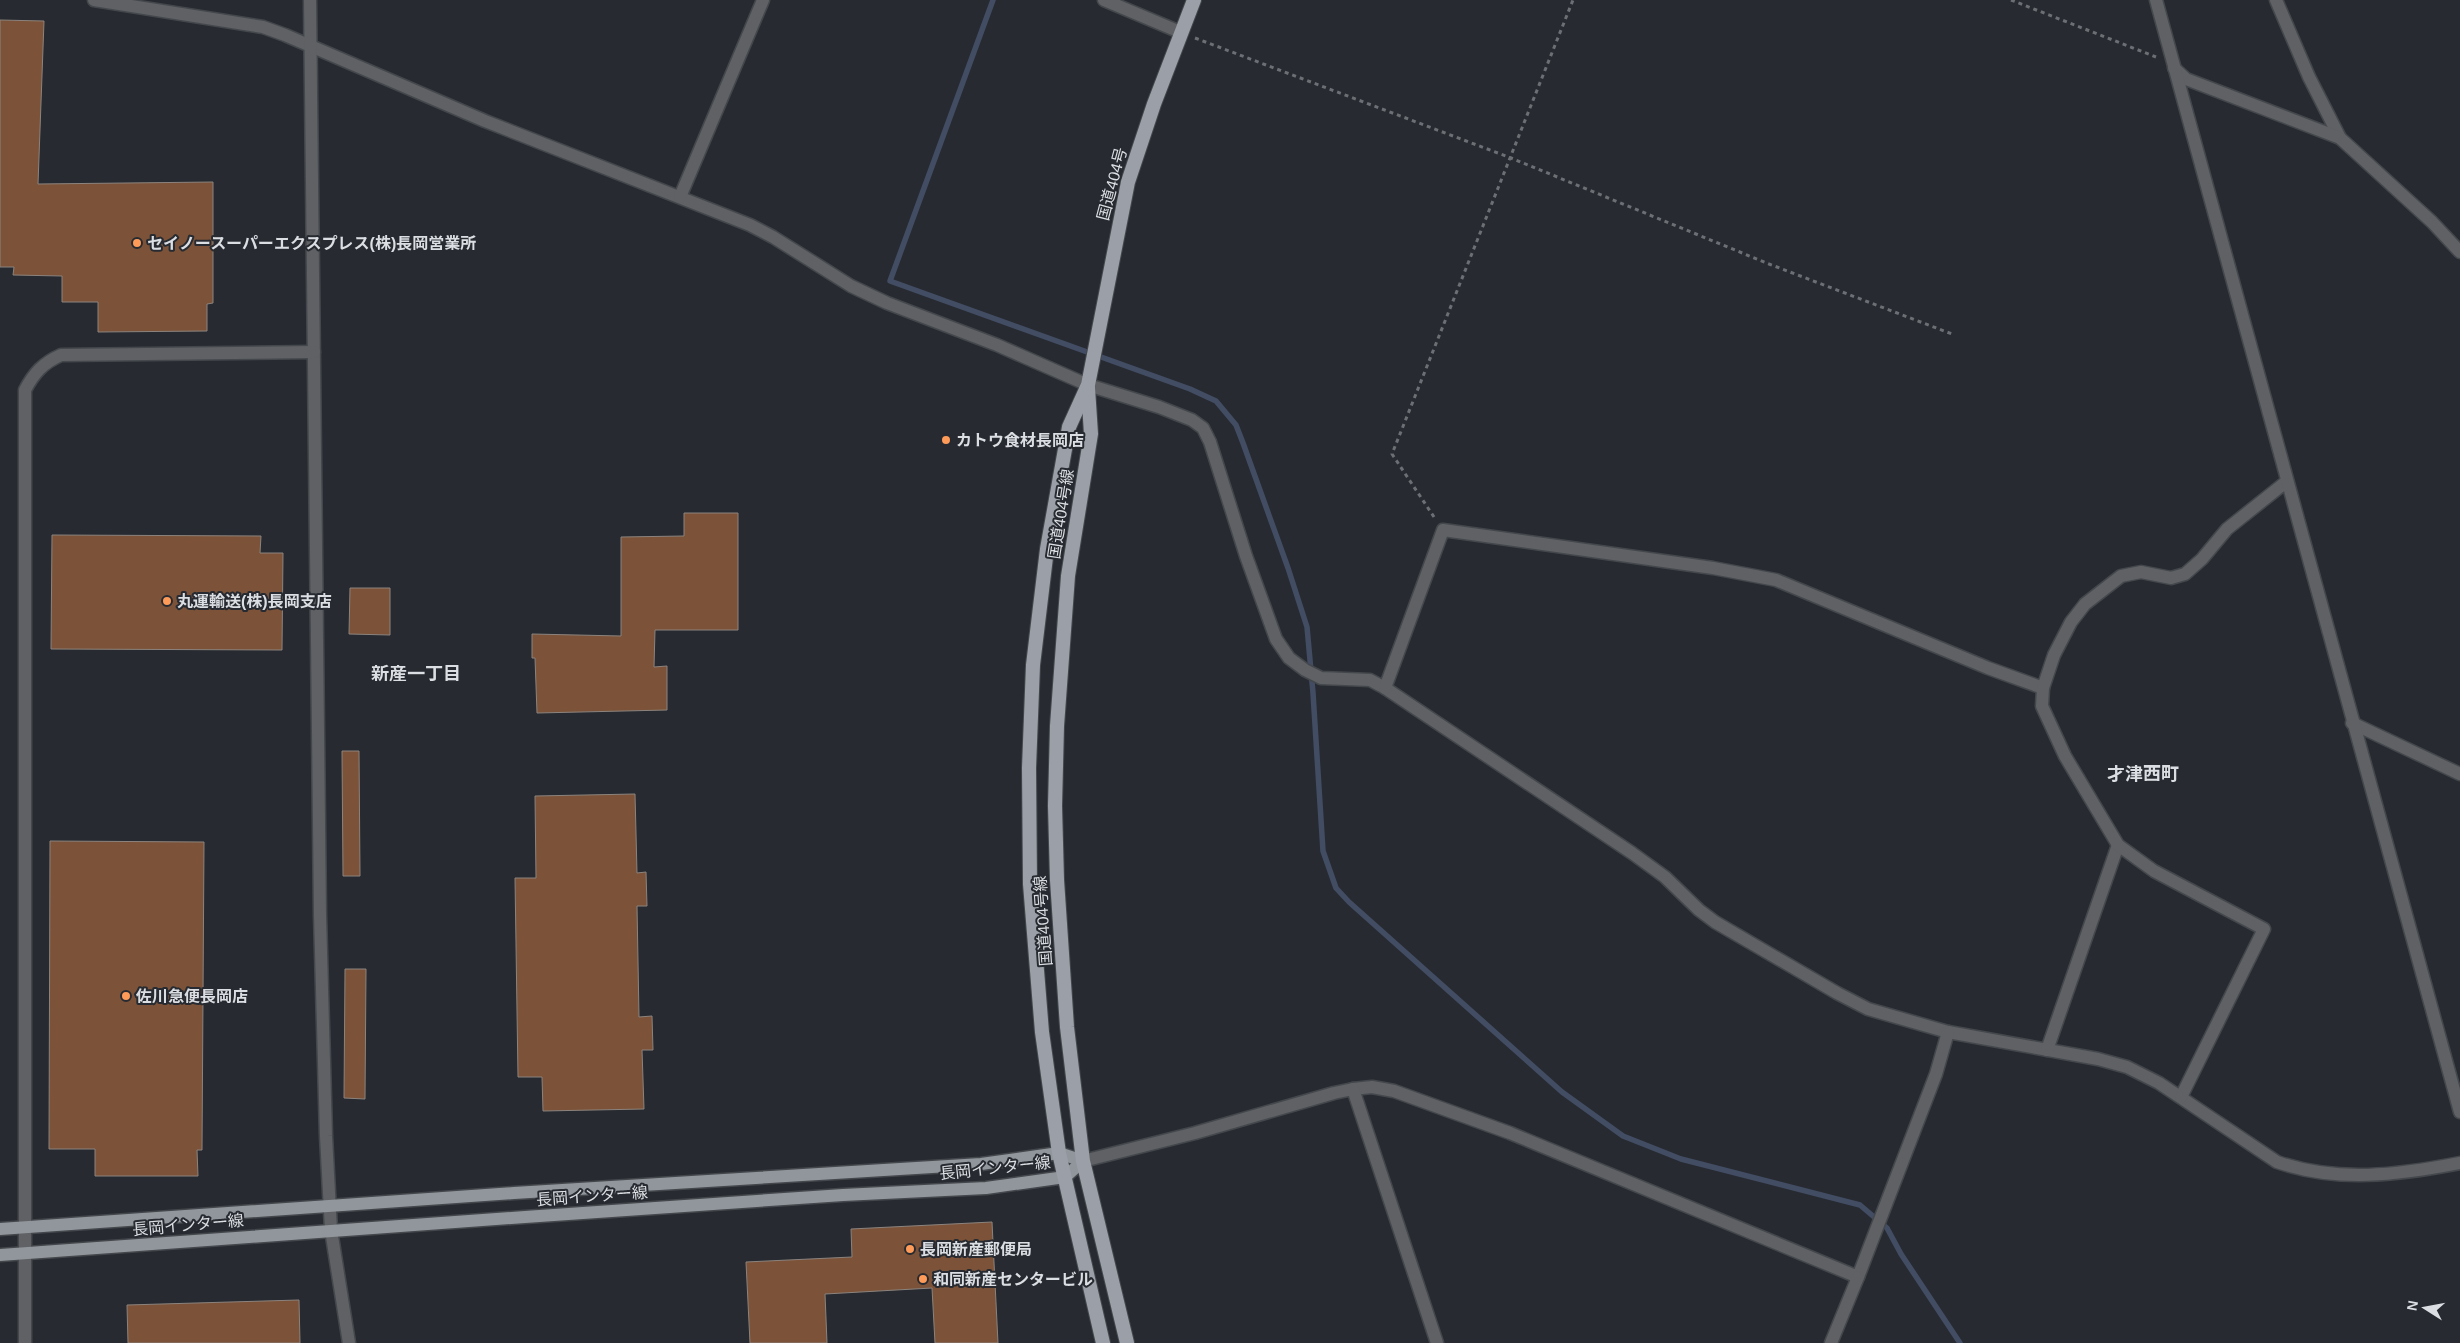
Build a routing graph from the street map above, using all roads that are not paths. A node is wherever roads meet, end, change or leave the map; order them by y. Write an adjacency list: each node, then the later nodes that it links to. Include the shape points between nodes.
1 (94, 0): 9 (street, via 263,27)
2 (310, 0): 9 (street)
3 (762, 0): 12 (street)
4 (1104, 0): 8 (street)
5 (1194, 0): 8 (highway, 国道404号)
6 (2156, 0): 10 (street)
7 (2276, 0): 11 (street)
8 (1180, 32): 15 (highway, 国道404号, via 1128,182)
9 (312, 47): 12 (street, via 485,122); 14 (street)
10 (2174, 68): 11 (street, via 2186,78); 16 (street)
11 (2340, 138): 13 (street)
12 (680, 197): 15 (street, via 773,237 851,286 887,303 997,345)
13 (2460, 252)
14 (314, 352): 31 (street, via 320,915); 32 (street, via 61,355 48,360 33,374 25,390)
15 (1088, 385): 17 (street, via 1175,412 1203,428 1276,639 1289,658 1321,678 1370,680); 27 (highway, 国道404号線, via 1069,427 1047,549 1032,675 1030,884 1042,1032); 28 (highway, 国道404号線, via 1091,434 1068,576 1057,726 1055,806 1067,1027)
16 (2286, 482): 18 (street, via 2227,529 2185,574 2171,578 2141,572 2121,576 2086,604 2071,622 2054,655); 19 (street)
17 (1385, 688): 18 (street, via 1443,530 1713,568 1776,580); 22 (street, via 1632,853 1665,877 1715,922 1868,1009)
18 (2043, 688): 21 (street, via 2042,706 2051,728)
19 (2352, 723): 20 (street); 26 (street)
20 (2460, 774)
21 (2118, 846): 23 (street); 25 (street, via 2154,871 2264,929)
22 (1948, 1032): 23 (street); 37 (street, via 1936,1074)
23 (2047, 1050): 25 (street, via 2126,1067)
24 (1353, 1089): 28 (street); 37 (street, via 1372,1087 1394,1091 1510,1133); 42 (street)
25 (2181, 1097): 29 (street, via 2277,1162 2303,1170 2351,1176 2374,1175 2414,1172)
26 (2460, 1112)
27 (1060, 1153): 28 (main road, 長岡インター線); 30 (highway, 国道404号線); 31 (main road, 長岡インター線, via 981,1164)
28 (1083, 1161): 30 (main road, 長岡インター線); 41 (highway, 国道404号線)
29 (2460, 1163)
30 (1065, 1177): 34 (main road, 長岡インター線, via 986,1188); 40 (highway, 国道404号線)
31 (330, 1207): 32 (main road, 長岡インター線); 34 (street)
32 (26, 1228): 33 (main road, 長岡インター線); 35 (street)
33 (0, 1229)
34 (331, 1230): 35 (main road, 長岡インター線); 39 (street)
35 (26, 1254): 36 (main road, 長岡インター線); 38 (street)
36 (0, 1255)
37 (1858, 1276): 43 (street)
38 (25, 1343)
39 (349, 1343)
40 (1104, 1343)
41 (1127, 1343)
42 (1437, 1343)
43 (1832, 1343)

